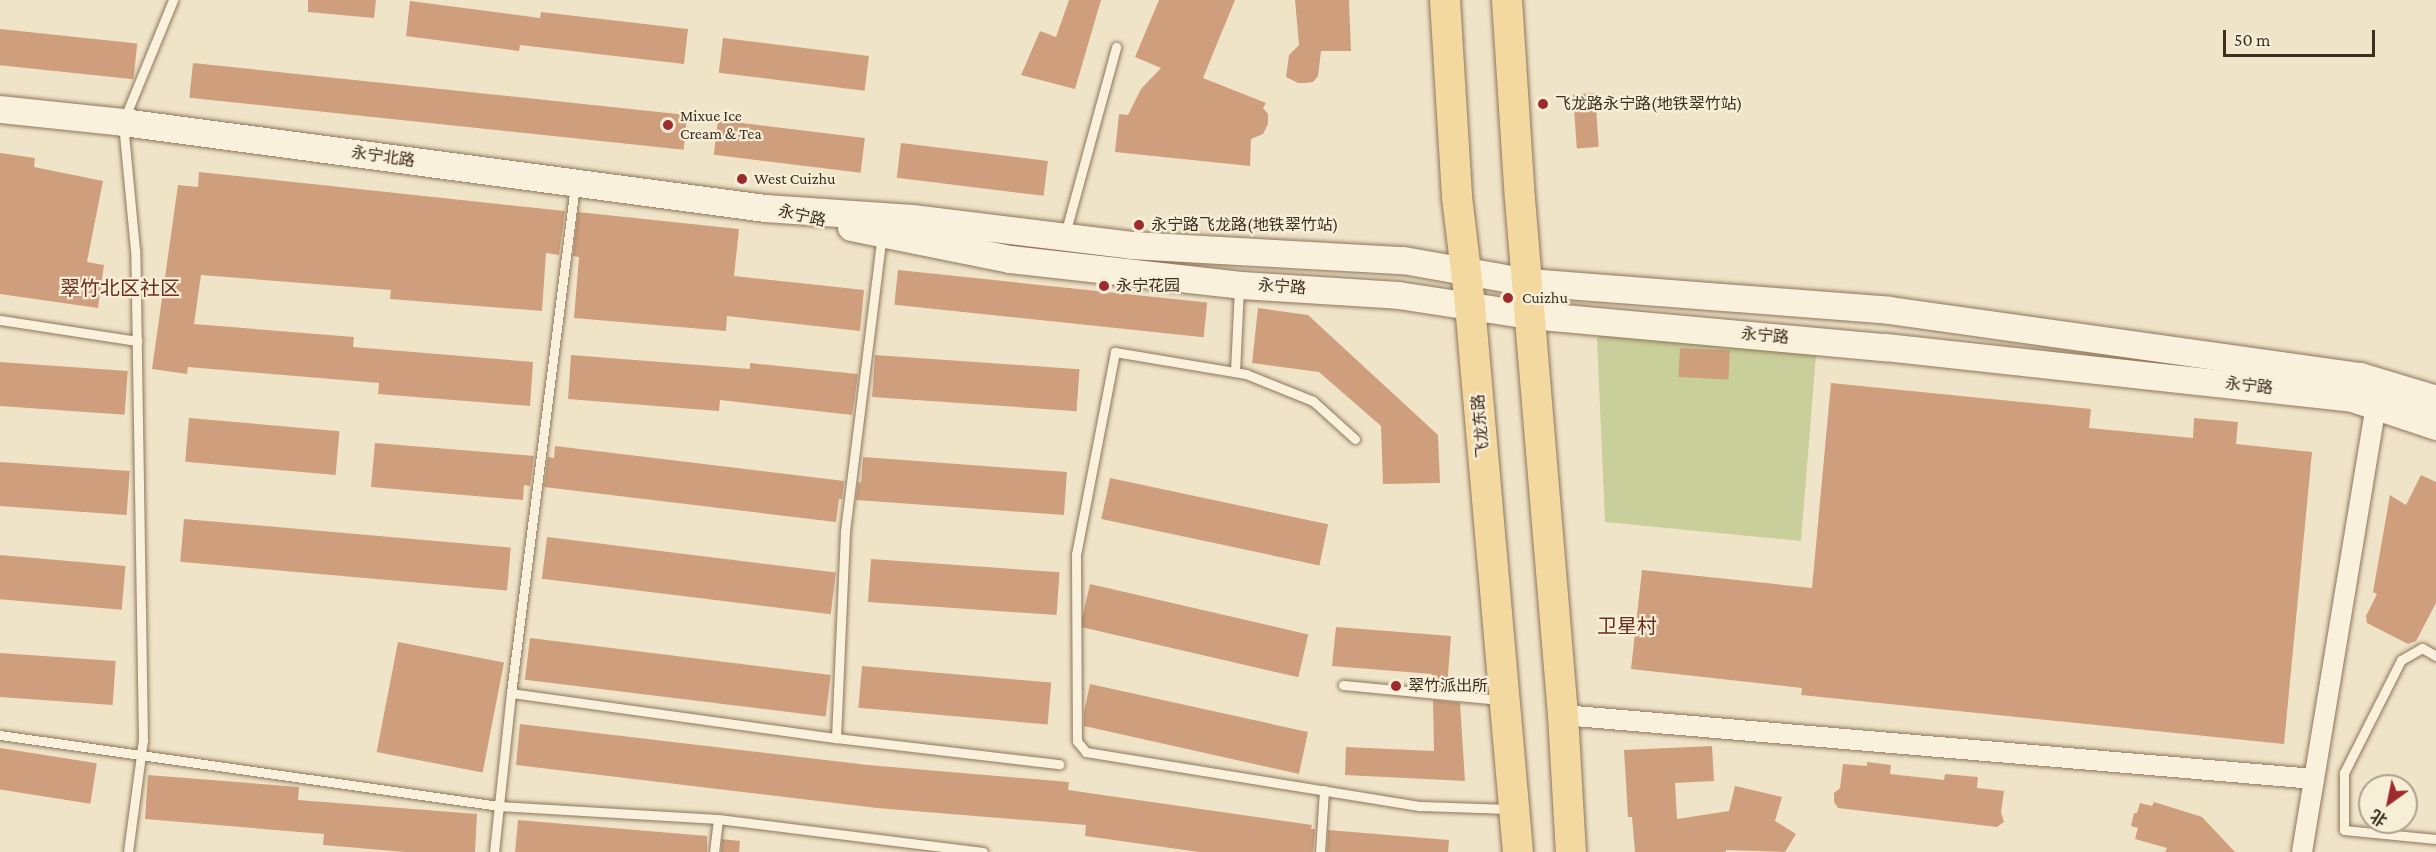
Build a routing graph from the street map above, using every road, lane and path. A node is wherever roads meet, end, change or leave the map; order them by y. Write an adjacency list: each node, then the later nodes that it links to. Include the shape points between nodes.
1 (173, 0): 6 (lane)
2 (1445, 0): 11 (main road, 飞龙东路, via 1457,197)
3 (1507, 0): 12 (main road)
4 (1116, 47): 10 (lane)
5 (0, 109): 6 (main road, 永宁北路)
6 (123, 122): 7 (main road, 永宁北路); 17 (lane, via 135,250)
7 (575, 183): 8 (main road, 永宁北路); 25 (lane)
8 (765, 208): 9 (main road, 永宁路); 10 (main road, 永宁路, via 912,218)
9 (882, 234): 13 (main road, 永宁路, via 1010,259); 29 (lane, via 845,531)
10 (1064, 236): 11 (main road, 永宁路, via 1131,245 1403,260)
11 (1466, 270): 12 (main road, 永宁路); 14 (main road, 飞龙东路)
12 (1528, 282): 15 (main road); 19 (main road, 永宁路, via 1888,310 2360,375)
13 (1239, 284): 14 (main road, 永宁路, via 1398,295); 18 (lane)
14 (1470, 305): 15 (main road, 永宁路); 26 (main road, 飞龙东路)
15 (1530, 315): 20 (main road, 永宁路, via 1885,346 2352,398); 27 (main road)
16 (0, 320): 17 (lane)
17 (137, 341): 30 (lane)
18 (1235, 372): 22 (lane, via 1313,401); 33 (lane, via 1115,352 1076,554 1077,741 1086,752)
19 (2436, 399)
20 (2376, 406): 21 (main road, 永宁路); 32 (street)
21 (2436, 426)
22 (1355, 439)
23 (2436, 656): 37 (lane, via 2422,648 2401,660 2344,773 2344,830)
24 (1343, 685): 26 (lane)
25 (511, 693): 29 (lane); 34 (lane)
26 (1505, 701): 35 (main road, 飞龙东路)
27 (1563, 715): 32 (street); 44 (main road)
28 (0, 735): 30 (lane)
29 (836, 738): 31 (lane)
30 (141, 756): 34 (lane); 38 (lane)
31 (1059, 764)
32 (2314, 779): 45 (street)
33 (1324, 790): 35 (lane, via 1421,806); 42 (lane)
34 (499, 806): 36 (lane); 39 (lane)
35 (1515, 810): 43 (main road, 飞龙东路)
36 (718, 819): 40 (lane); 41 (lane)
37 (2436, 839)
38 (128, 852)
39 (494, 852)
40 (714, 852)
41 (983, 852)
42 (1320, 852)
43 (1518, 852)
44 (1571, 852)
45 (2302, 852)

